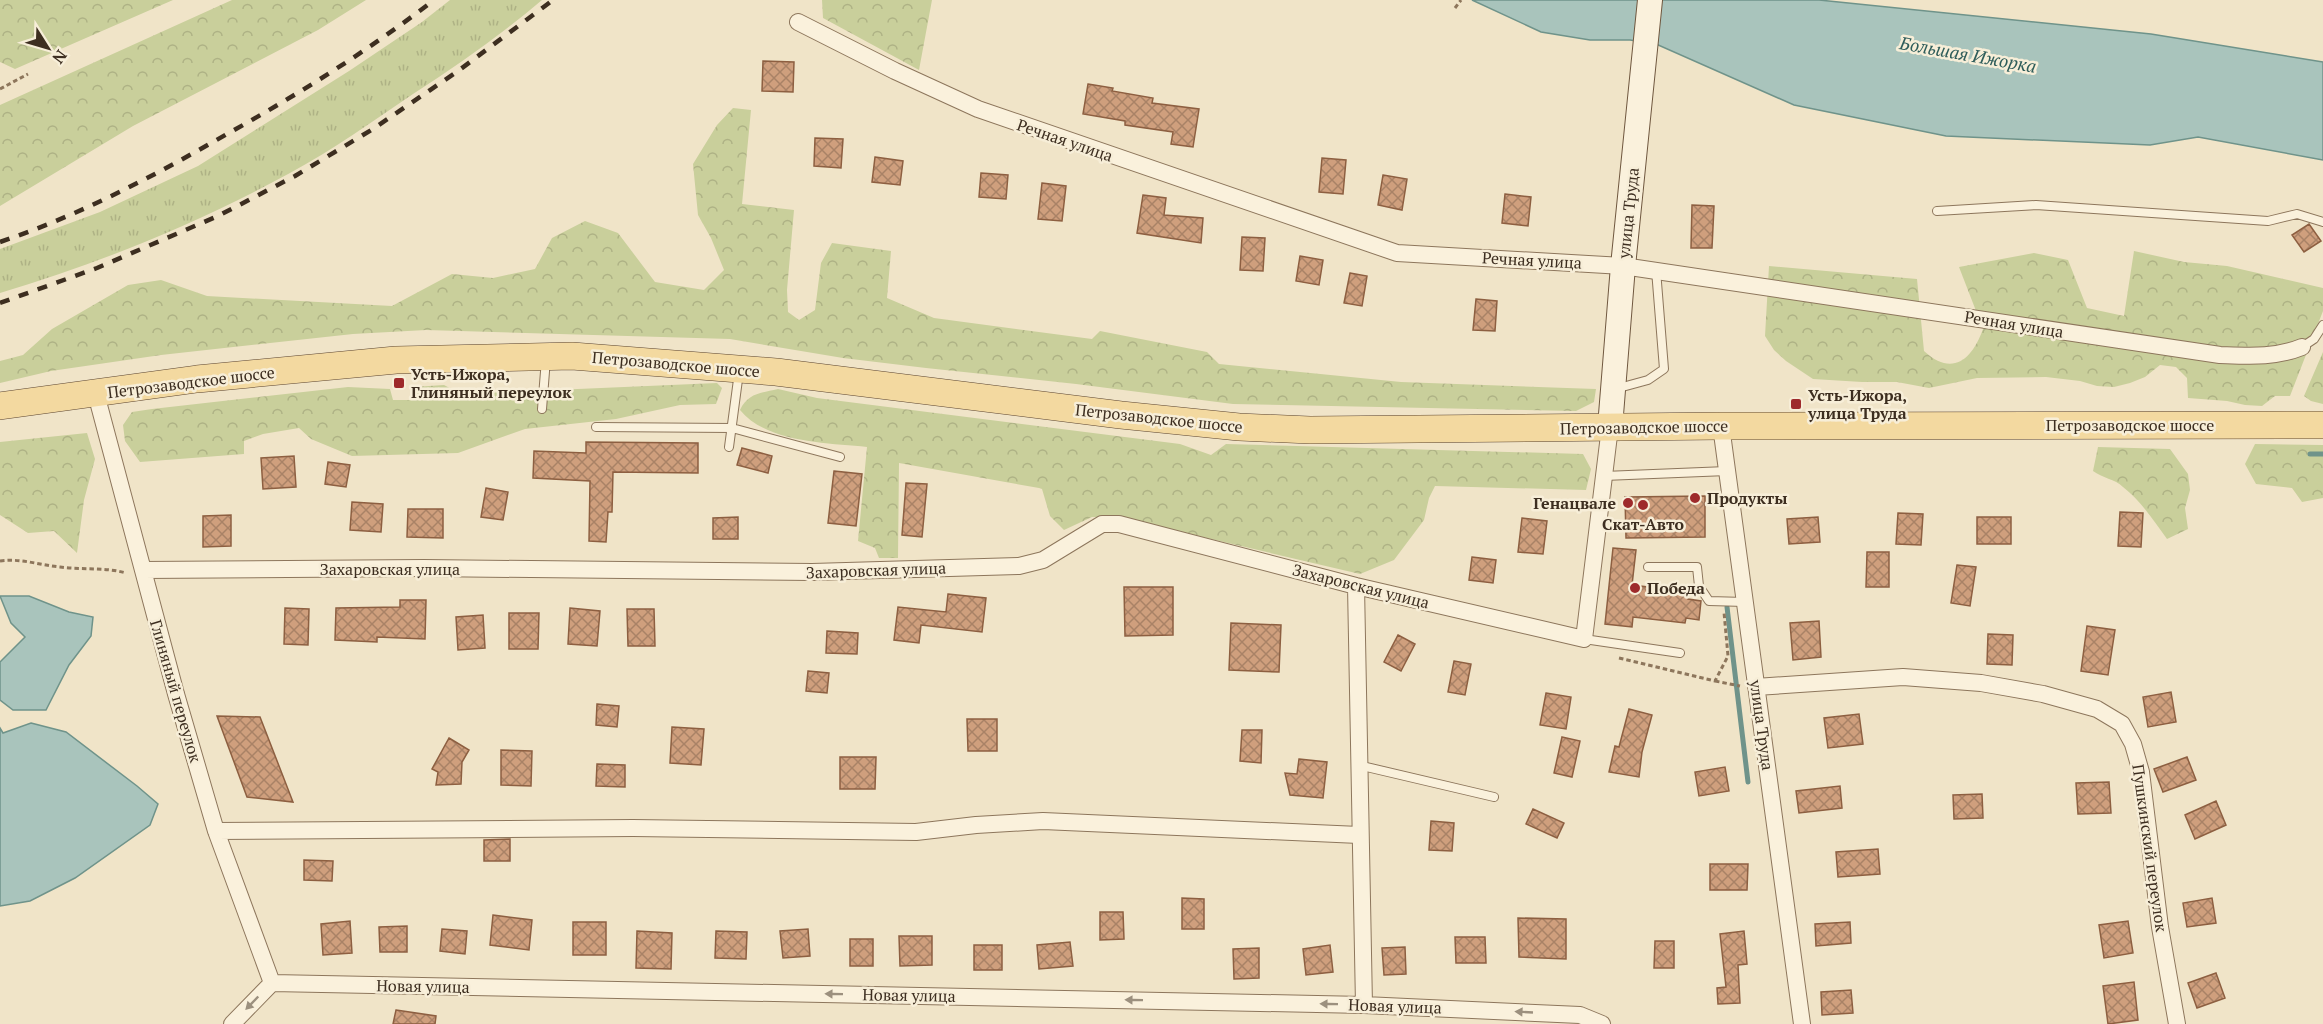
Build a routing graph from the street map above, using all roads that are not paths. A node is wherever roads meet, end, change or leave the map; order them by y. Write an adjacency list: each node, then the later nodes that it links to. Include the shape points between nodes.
1 (1650, 0): 5 (main road, улица Труда)
2 (798, 22): 5 (street, Речная улица, via 978,109 1397,253)
3 (1937, 211): 4 (lane, via 2036,205 2268,221 2297,214)
4 (2323, 222)
5 (1623, 266): 6 (street, Речная улица); 11 (main road, улица Труда)
6 (1656, 270): 8 (street, Речная улица, via 2220,355 2261,357); 11 (lane, via 1664,369 1648,380)
7 (2323, 325): 8 (lane, via 2314,339)
8 (2302, 347)
9 (546, 356): 10 (main road, Петрозаводское шоссе); 12 (main road, Петрозаводское шоссе, via 396,360); 14 (lane)
10 (739, 369): 18 (main road, Петрозаводское шоссе, via 1239,427); 19 (lane)
11 (1613, 390): 18 (main road, улица Труда)
12 (96, 393): 13 (main road, Петрозаводское шоссе); 25 (street, Глиняный переулок)
13 (0, 406)
14 (542, 409)
15 (2323, 425): 16 (main road, Петрозаводское шоссе)
16 (1721, 426): 18 (main road, Петрозаводское шоссе); 22 (street, улица Труда)
17 (596, 427): 19 (lane)
18 (1610, 427): 23 (street)
19 (732, 428): 20 (lane); 21 (lane)
20 (729, 447)
21 (840, 457)
22 (1727, 471): 23 (lane); 27 (street, улица Труда)
23 (1604, 476): 28 (street)
24 (1648, 567): 27 (lane, via 1697,567 1699,586 1708,601)
25 (145, 577): 26 (street, Захаровская улица, via 424,568 812,572 1019,566 1043,560 1102,524 1119,524); 33 (street, Глиняный переулок)
26 (1356, 586): 28 (street, Захаровская улица); 31 (street)
27 (1745, 602): 30 (street, улица Труда)
28 (1584, 639): 29 (lane)
29 (1680, 653)
30 (1749, 687): 39 (street, улица Труда); 40 (street, Пушкинский переулок, via 1903,677 1981,683 2097,709 2121,724 2133,744 2140,772)
31 (1358, 765): 32 (lane); 34 (street)
32 (1494, 797)
33 (216, 831): 34 (street, via 633,828 916,832 1042,821); 35 (street, Глиняный переулок)
34 (1359, 835): 36 (street)
35 (272, 983): 36 (street, Новая улица, one-way to 35); 37 (street, one-way to 37)
36 (1364, 1005): 38 (street, Новая улица, one-way to 36, via 1580,1015)
37 (232, 1024)
38 (1602, 1024)
39 (1802, 1024)
40 (2177, 1024)

